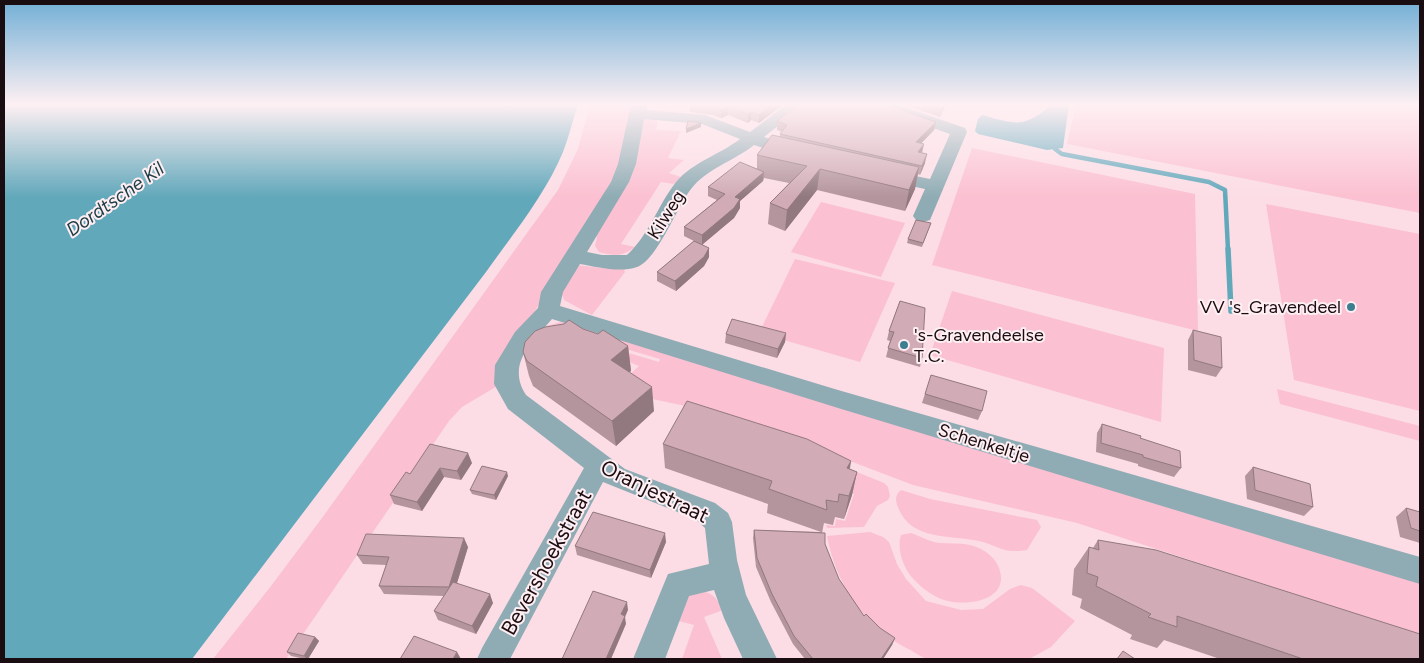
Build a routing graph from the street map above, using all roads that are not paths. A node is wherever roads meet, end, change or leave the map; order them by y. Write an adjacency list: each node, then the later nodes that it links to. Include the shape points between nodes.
1 (633, 135): 10 (street, via 620,182)
2 (741, 135): 5 (street)
3 (758, 135): 5 (street, Kilweg)
4 (958, 135): 8 (street)
5 (752, 140): 6 (street); 10 (street, Kilweg, via 697,172 683,186 644,251 632,262 602,262)
6 (808, 157)
7 (872, 172): 8 (street)
8 (936, 186): 9 (street)
9 (923, 216)
10 (574, 256): 11 (street, via 552,292)
11 (548, 310): 12 (street, Oranjestraat, via 523,338 507,365 506,384 517,402); 13 (street, Schenkeltje, via 829,397)
12 (599, 466): 14 (street, Oranjestraat, via 616,477 705,511 718,522); 15 (street, Bevershoekstraat)
13 (1420, 571)
14 (725, 574): 16 (street, via 679,584); 17 (street, Oranjestraat, via 739,616)
15 (493, 659)
16 (650, 659)
17 (760, 659)

